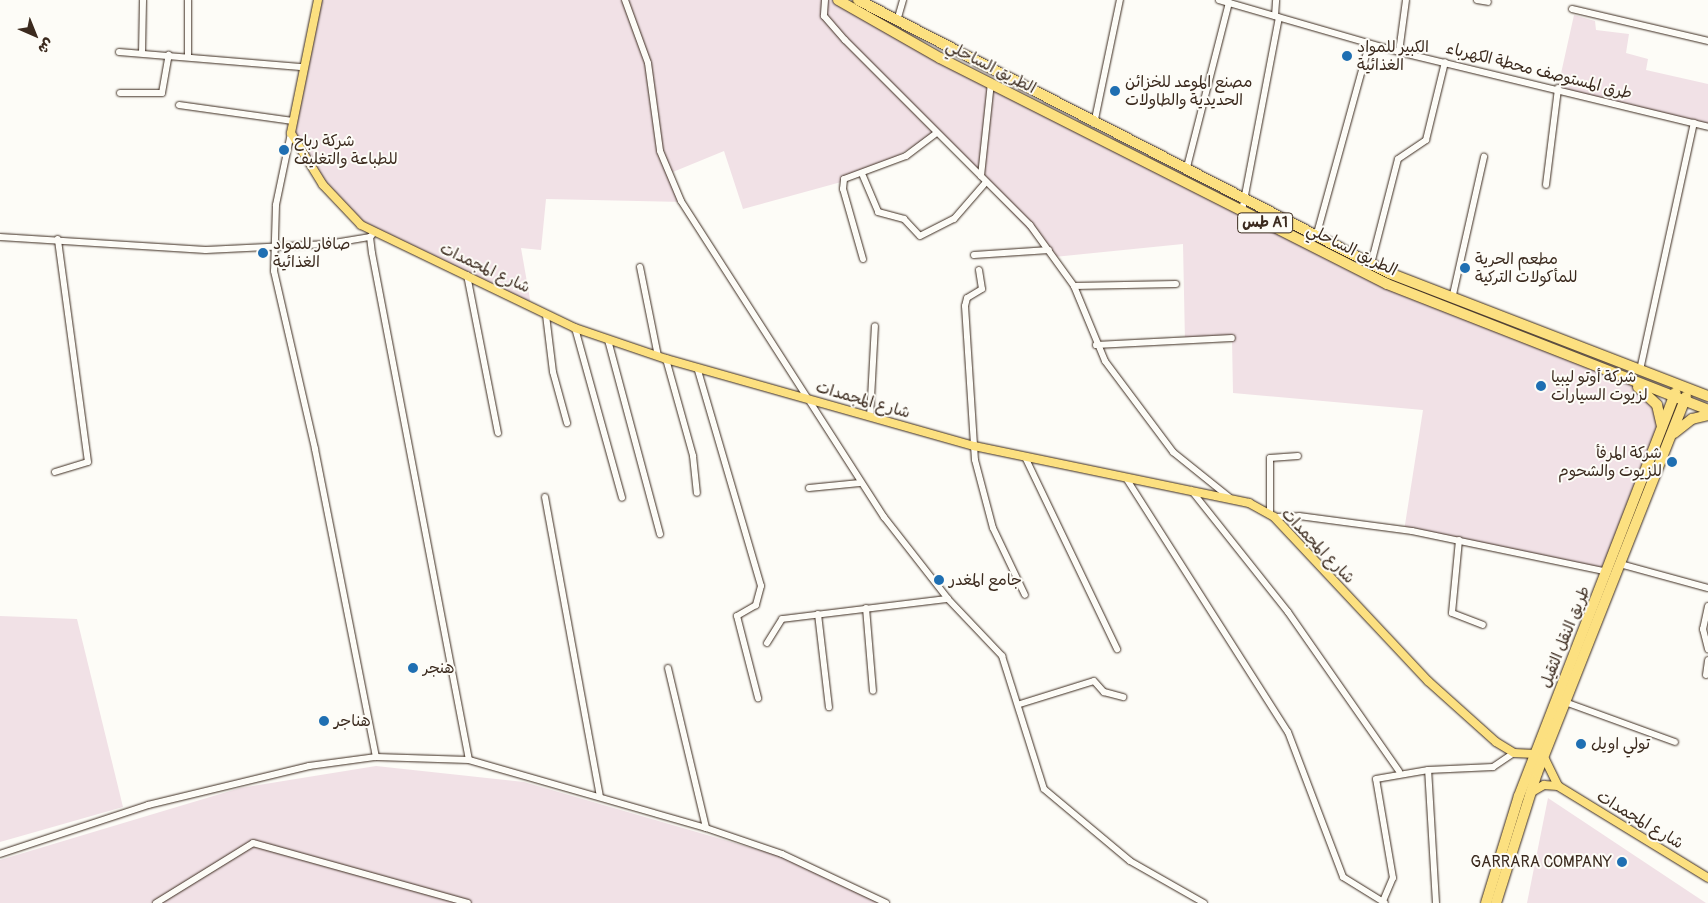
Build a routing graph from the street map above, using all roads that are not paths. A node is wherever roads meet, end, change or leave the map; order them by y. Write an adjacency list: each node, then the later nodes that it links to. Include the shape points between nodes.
1 (143, 0): 23 (street)
2 (188, 0): 25 (street)
3 (318, 0): 27 (main road)
4 (624, 0): 74 (street, via 646,54 660,151 670,180)
5 (825, 0): 36 (street, via 824,16)
6 (838, 0): 28 (highway, الطريق الساحلي / طس A1)
7 (858, 0): 18 (highway, الطريق الساحلي / طس A1)
8 (903, 0): 18 (street)
9 (1120, 0): 34 (street)
10 (1220, 0): 14 (street, طرق المستوصف محطة الكهرباء)
11 (1276, 0): 17 (street)
12 (1406, 0): 22 (street)
13 (1477, 0): 15 (street)
14 (1229, 2): 17 (street, طرق المستوصف محطة الكهرباء); 39 (street)
15 (1488, 2)
16 (1572, 9): 19 (street)
17 (1277, 17): 20 (street, طرق المستوصف محطة الكهرباء); 44 (street)
18 (896, 22): 34 (highway, الطريق الساحلي / طس A1)
19 (1708, 42)
20 (1369, 44): 22 (street, طرق المستوصف محطة الكهرباء); 48 (street)
21 (119, 52): 23 (street)
22 (1399, 52): 26 (street, طرق المستوصف محطة الكهرباء)
23 (142, 53): 24 (street)
24 (169, 55): 25 (street); 30 (street, via 162,93)
25 (188, 55): 27 (street)
26 (1445, 62): 29 (street, طرق المستوصف محطة الكهرباء); 54 (street, via 1426,140 1398,159)
27 (303, 67): 32 (main road)
28 (990, 83): 41 (street); 45 (highway, الطريق الساحلي / طس A1)
29 (1558, 88): 33 (street, طرق المستوصف محطة الكهرباء); 43 (street)
30 (120, 93)
31 (179, 106): 32 (street)
32 (293, 121): 37 (main road)
33 (1694, 123): 35 (street, طرق المستوصف محطة الكهرباء); 69 (street)
34 (1094, 124): 39 (highway, الطريق الساحلي / طس A1)
35 (1708, 127)
36 (936, 132): 40 (street, via 906,156); 41 (street)
37 (291, 133): 46 (main road, شارع المجمدات, via 338,203); 50 (street, via 281,170)
38 (1484, 157): 60 (street)
39 (1186, 170): 44 (highway, الطريق الساحلي / طس A1)
40 (863, 176): 42 (street, via 878,212 904,219 920,236 954,219); 53 (street, via 844,179 843,189)
41 (981, 176): 42 (street)
42 (986, 182): 51 (street)
43 (1546, 185)
44 (1243, 200): 45 (street); 48 (highway, الطريق الساحلي / طس A1)
45 (1242, 211): 70 (highway, الطريق الساحلي / طس A1, via 1394,287)
46 (373, 234): 50 (street, via 328,244); 57 (main road, شارع المجمدات); 122 (street)
47 (0, 237): 49 (street)
48 (1316, 237): 54 (highway, الطريق الساحلي / طس A1)
49 (58, 239): 50 (street, via 206,250); 85 (street, via 88,462)
50 (272, 246): 121 (street, via 274,271 315,450)
51 (1049, 250): 52 (street); 59 (street)
52 (974, 255)
53 (863, 259)
54 (1371, 264): 60 (highway, الطريق الساحلي / طس A1)
55 (640, 267): 67 (street)
56 (979, 270): 82 (street, via 982,288 967,298 965,306)
57 (466, 276): 61 (main road, شارع المجمدات); 80 (street)
58 (1176, 284): 59 (street)
59 (1074, 286): 66 (street)
60 (1452, 299): 69 (highway, الطريق الساحلي / طس A1)
61 (546, 315): 63 (main road, شارع المجمدات); 79 (street, via 553,372)
62 (875, 326): 78 (street)
63 (575, 328): 65 (main road, شارع المجمدات); 93 (street, via 614,455)
64 (1232, 338): 66 (street)
65 (608, 340): 67 (main road, شارع المجمدات); 95 (street)
66 (1096, 345): 92 (street, via 1174,452)
67 (662, 357): 68 (main road, شارع المجمدات); 90 (street, via 693,456)
68 (698, 367): 74 (main road, شارع المجمدات); 114 (street, via 760,586 756,605 737,616)
69 (1640, 370): 71 (highway, الطريق الساحلي / طس A1)
70 (1632, 382): 75 (highway, الطريق الساحلي / طس A1); 81 (highway, via 1657,405)
71 (1679, 384): 72 (highway, الطريق الساحلي / طس A1); 75 (highway, طريق النقل الثقيل)
72 (1689, 388): 73 (highway, الطريق الساحلي / طس A1); 75 (highway, طريق النقل الثقيل)
73 (1708, 396)
74 (807, 398): 78 (main road, شارع المجمدات); 87 (street)
75 (1680, 399): 76 (highway, الطريق الساحلي / طس A1); 81 (highway, طريق النقل الثقيل)
76 (1708, 410)
77 (1708, 415): 81 (highway)
78 (870, 417): 82 (main road, شارع المجمدات)
79 (566, 423)
80 (498, 433)
81 (1665, 436): 97 (highway, طريق النقل الثقيل); 98 (highway, طريق النقل الثقيل)
82 (974, 446): 84 (main road, شارع المجمدات); 100 (street, via 992,528)
83 (1298, 456): 94 (street, via 1270,458)
84 (1026, 459): 86 (main road, شارع المجمدات); 107 (street)
85 (55, 472)
86 (1126, 478): 89 (main road, شارع المجمدات); 131 (street, via 1288,732 1343,877)
87 (860, 483): 88 (street); 101 (street)
88 (809, 488)
89 (1191, 490): 92 (main road, شارع المجمدات); 124 (street, via 1288,612)
90 (697, 493)
91 (545, 496): 127 (street)
92 (1229, 497): 94 (main road, شارع المجمدات)
93 (622, 498)
94 (1272, 516): 96 (street, via 1394,528); 119 (main road, شارع المجمدات, via 1440,693 1496,742)
95 (660, 534)
96 (1459, 540): 98 (street); 105 (street, via 1452,613)
97 (1620, 564): 99 (street); 115 (highway, طريق النقل الثقيل)
98 (1608, 572): 120 (highway, طريق النقل الثقيل)
99 (1708, 588)
100 (1025, 595)
101 (948, 599): 103 (street); 116 (street, via 995,646)
102 (1708, 606): 108 (street, via 1703,629)
103 (866, 608): 104 (street); 112 (street)
104 (818, 614): 106 (street, via 782,618); 117 (street)
105 (1484, 625)
106 (768, 643)
107 (1117, 649)
108 (1708, 649)
109 (1708, 660): 111 (street)
110 (668, 668): 128 (street)
111 (1706, 675)
112 (873, 691)
113 (1122, 697): 116 (street, via 1104,692 1094,681)
114 (758, 698)
115 (1565, 702): 118 (street); 120 (highway, طريق النقل الثقيل)
116 (1020, 704): 135 (street, via 1048,794 1130,862)
117 (829, 707)
118 (1675, 742)
119 (1514, 753): 120 (main road); 123 (street, via 1493,767)
120 (1539, 754): 125 (main road); 126 (highway, طريق النقل الثقيل); 137 (highway, طريق النقل الثقيل)
121 (376, 757): 122 (street); 129 (street, via 242,780 124,812)
122 (469, 760): 127 (street)
123 (1428, 770): 124 (street); 136 (street)
124 (1399, 771): 131 (street, via 1380,775 1375,781 1393,878)
125 (1558, 786): 126 (main road, via 1540,786); 130 (main road, شارع المجمدات)
126 (1529, 795): 138 (highway, طريق النقل الثقيل)
127 (600, 796): 128 (street)
128 (706, 828): 134 (street, via 794,860)
129 (0, 854)
130 (1708, 878)
131 (1384, 902)
132 (156, 903): 133 (street, via 253,842)
133 (468, 903)
134 (886, 903)
135 (1204, 903)
136 (1436, 903)
137 (1486, 903)
138 (1496, 903)

